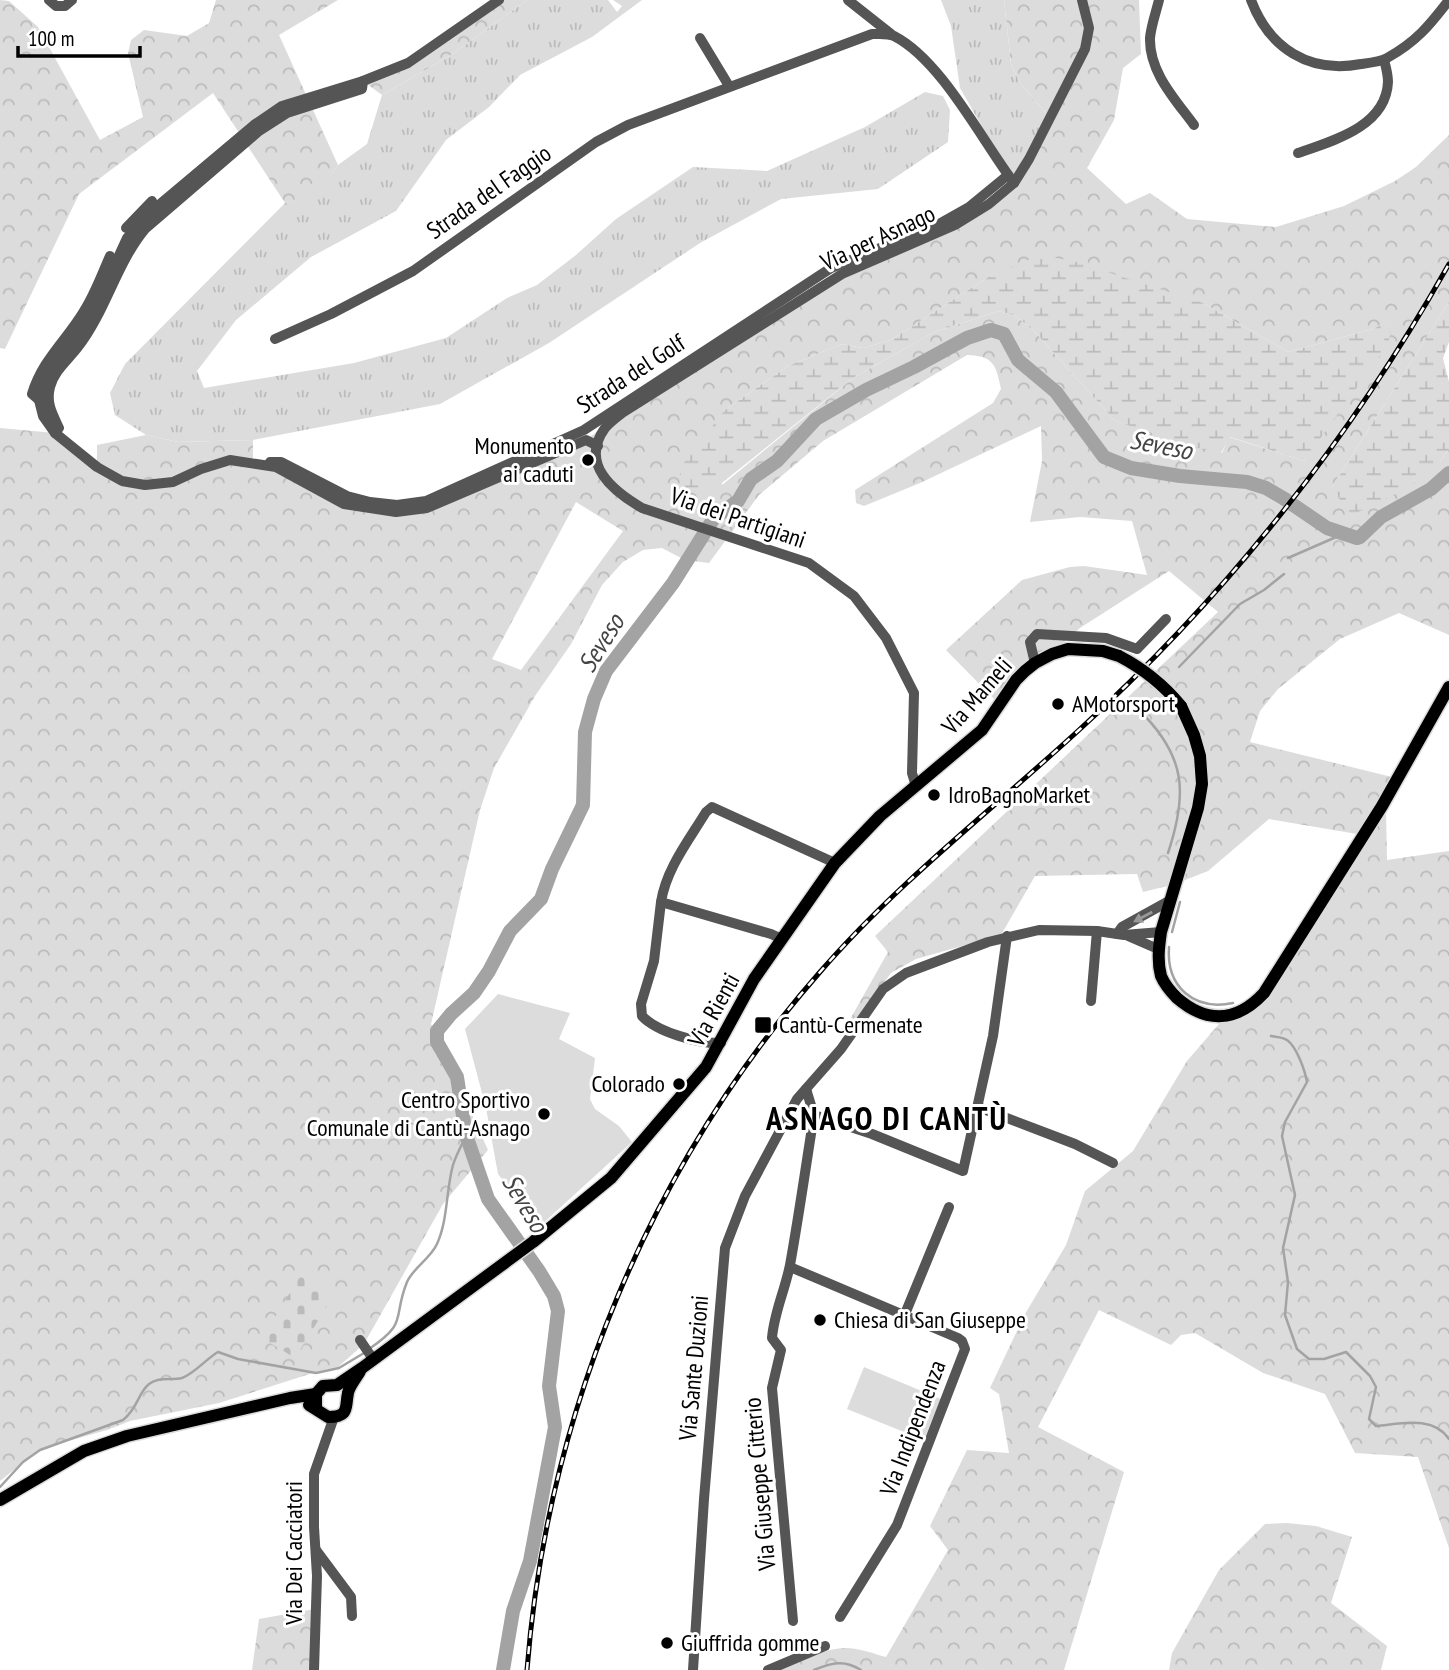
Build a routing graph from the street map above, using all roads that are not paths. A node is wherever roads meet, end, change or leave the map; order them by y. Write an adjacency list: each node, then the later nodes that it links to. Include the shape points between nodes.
1 (49, 0): 2 (street, via 57,6)
2 (72, 0)
3 (488, 0): 19 (street, Strada del Golf, via 404,58 277,102 155,199 122,233 86,309 43,365 32,394)
4 (499, 0): 13 (street, via 408,63)
5 (848, 0): 10 (street)
6 (1082, 0): 17 (street, Via per Asnago, via 1089,28 1085,49 1029,159)
7 (1159, 0): 15 (street, via 1150,36 1152,58 1160,78)
8 (1251, 0): 12 (street, via 1272,38 1312,63 1353,66)
9 (1449, 0): 12 (street, via 1425,32)
10 (891, 34): 14 (street, Strada del Faggio, via 872,34); 17 (street, via 923,55)
11 (700, 38): 14 (street)
12 (1384, 60): 16 (street, via 1386,97 1371,118 1347,136)
13 (363, 81): 19 (street, via 282,106 140,223 127,238 93,313 48,370); 20 (street, via 362,89 287,113 259,131 145,229 121,265 96,321 53,376 48,406 59,428)
14 (729, 86): 18 (street, Strada del Faggio, via 596,142 413,271)
15 (1194, 125)
16 (1297, 153)
17 (1011, 179): 21 (street, Via per Asnago, via 989,204 955,225 842,274 622,413 605,429); 22 (street, Strada del Golf, via 937,225 831,268 584,430 426,501 370,502 347,496 281,462)
18 (275, 339)
19 (39, 400): 20 (street, Strada del Golf)
20 (55, 433): 22 (street, Strada del Golf, via 97,467 122,481 145,485 173,482 230,460)
21 (598, 446): 22 (street, Strada del Golf, via 586,440 427,508 396,512 344,504 276,467); 26 (street, Via dei Partigiani, via 596,461 618,494 642,508 809,563 854,596 886,638 914,693 912,773)
22 (252, 463)
23 (1166, 619): 24 (street, via 1137,649 1106,638 1037,634 1030,642)
24 (1035, 663): 26 (main road, Via Mameli, via 1016,680 982,730); 28 (main road, Via Mameli, bridge, via 1068,649 1119,656 1150,674 1181,706 1200,756 1202,784)
25 (1449, 687): 35 (main road, via 1387,797 1256,1003 1225,1017 1189,1008 1162,977)
26 (916, 786): 27 (main road, Via Rienti)
27 (835, 863): 29 (street, via 712,807 677,859); 34 (main road, Via Rienti)
28 (1169, 901): 31 (main road); 32 (street, one-way to 32, via 1122,928)
29 (661, 902): 34 (street); 37 (street, via 642,1016 654,1026)
30 (1097, 931): 32 (street, Via Sante Duzioni); 33 (street, Via Sante Duzioni, via 1039,930); 36 (street)
31 (1161, 932): 32 (street); 35 (main road)
32 (1121, 934): 35 (street)
33 (1007, 936): 38 (street, Via Sante Duzioni, via 894,980); 39 (street)
34 (782, 939): 37 (main road, Via Rienti, via 754,979)
35 (1158, 949)
36 (1091, 1001)
37 (721, 1043): 45 (main road, Via Rienti, via 706,1067 611,1178 515,1254 366,1354)
38 (806, 1089): 40 (street); 56 (street, Via Sante Duzioni, via 745,1196 725,1248)
39 (978, 1107): 40 (street, via 963,1171); 41 (street)
40 (814, 1115): 43 (street)
41 (1113, 1163)
42 (949, 1206): 44 (street)
43 (790, 1267): 44 (street, Via Indipendenza); 53 (street, Via Giuseppe Citterio, via 773,1321 772,1338 781,1350 772,1388)
44 (905, 1314): 52 (street, Via Indipendenza, via 958,1338 965,1349 897,1525)
45 (342, 1389): 46 (main road, via 324,1386); 47 (main road, via 347,1408)
46 (317, 1405): 47 (main road); 48 (street); 49 (main road, via 290,1398 127,1436 84,1451)
47 (334, 1417): 48 (street, Via Dei Cacciatori)
48 (328, 1438): 50 (street, Via Dei Cacciatori, via 314,1474)
49 (0, 1500)
50 (315, 1550): 51 (street, via 351,1597); 55 (street, Via Dei Cacciatori)
51 (352, 1616)
52 (840, 1617)
53 (793, 1621)
54 (825, 1646): 57 (street)
55 (314, 1670)
56 (693, 1670)
57 (768, 1670)

